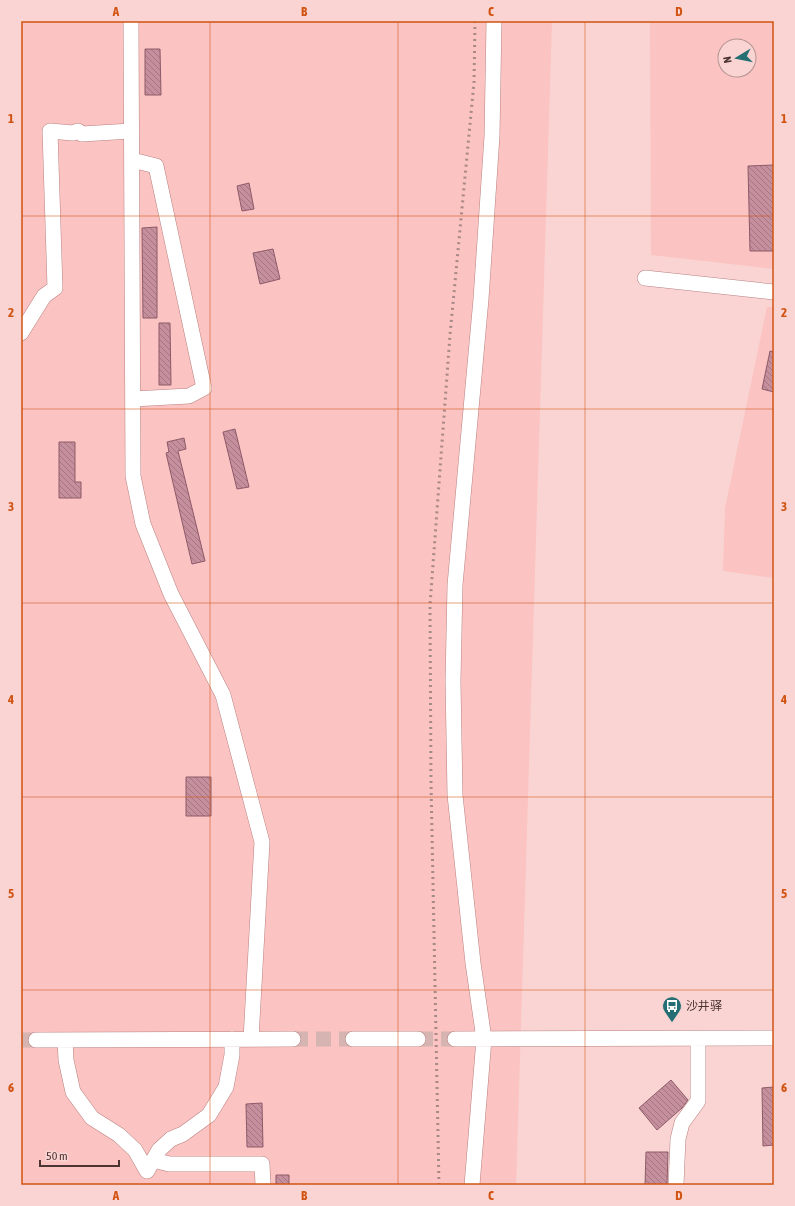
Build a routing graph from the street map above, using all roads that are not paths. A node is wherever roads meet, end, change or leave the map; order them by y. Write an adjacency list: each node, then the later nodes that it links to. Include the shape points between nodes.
1 (131, 21): 3 (street)
2 (494, 21): 16 (street, via 492,136 481,299 455,585 453,681 455,795)
3 (131, 131): 4 (street); 7 (street, via 82,134 78,131 50,131 54,288 44,296)
4 (132, 160): 8 (street); 8 (street, via 156,166 204,388 189,396)
5 (645, 278): 6 (street)
6 (774, 292)
7 (21, 333)
8 (133, 399): 11 (street, via 133,476 143,524 171,594 223,695 262,842)
9 (774, 1038): 17 (street)
10 (232, 1039): 11 (street); 19 (street); 20 (street, via 226,1087 209,1115 183,1134 171,1139 159,1150)
11 (251, 1039): 12 (street)
12 (292, 1039)
13 (353, 1039): 14 (street)
14 (418, 1039)
15 (455, 1039): 16 (street)
16 (484, 1039): 17 (street); 22 (street)
17 (698, 1039): 23 (street, via 698,1101 682,1123 678,1139)
18 (36, 1040): 19 (street)
19 (66, 1040): 20 (street, via 66,1060 73,1092 92,1118 119,1135 135,1150)
20 (149, 1172): 21 (street, via 170,1164 262,1164)
21 (263, 1185)
22 (472, 1185)
23 (676, 1185)

